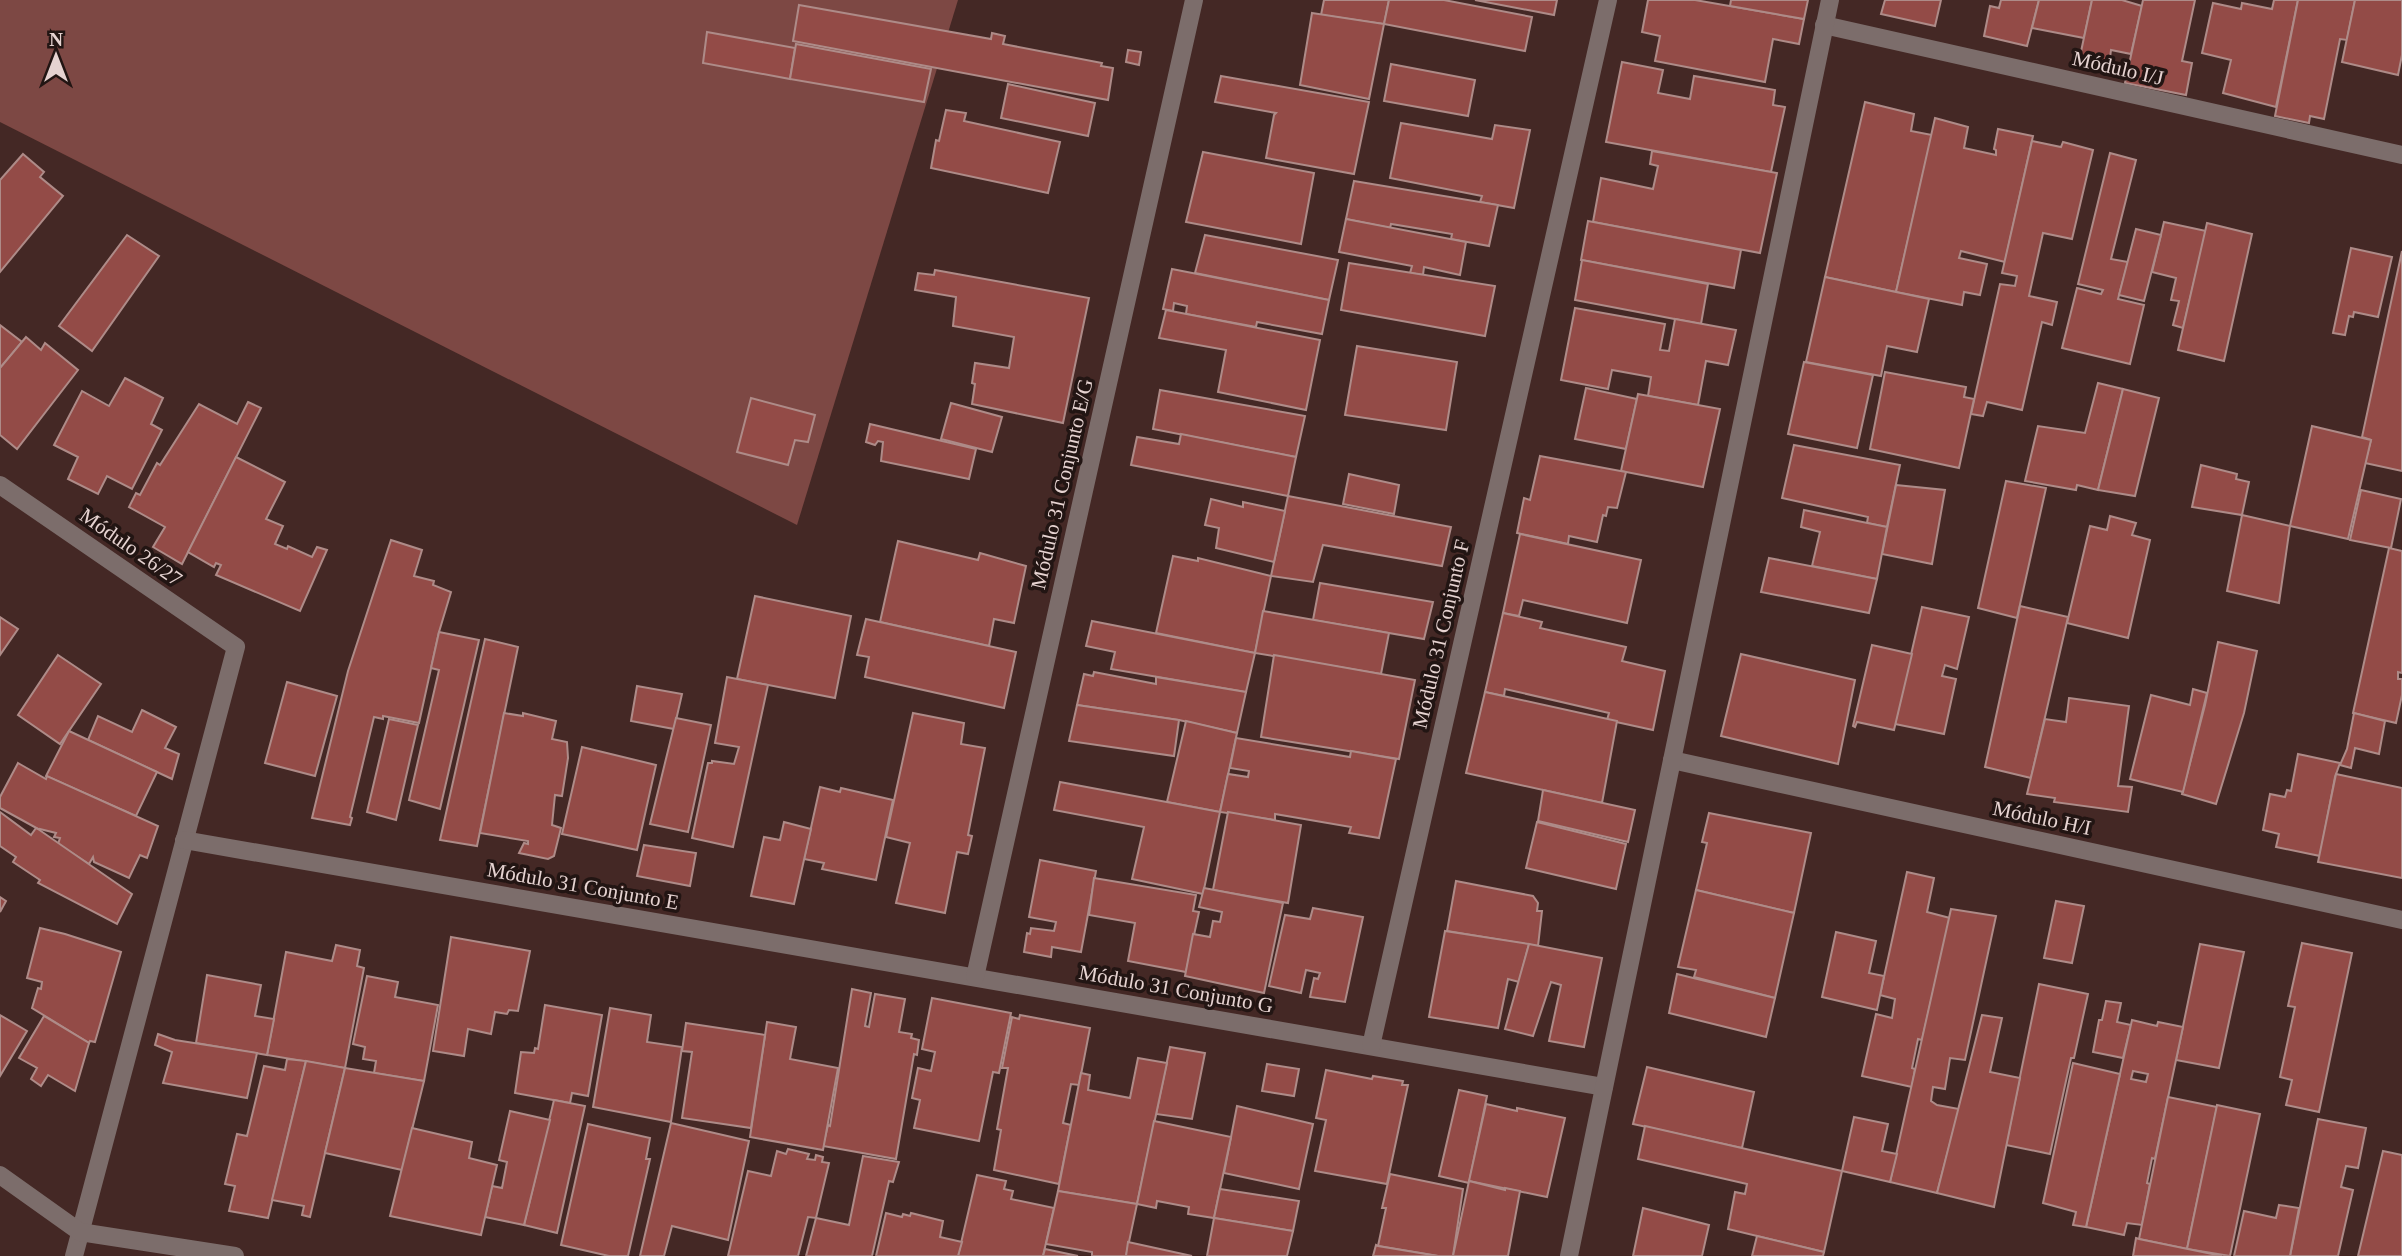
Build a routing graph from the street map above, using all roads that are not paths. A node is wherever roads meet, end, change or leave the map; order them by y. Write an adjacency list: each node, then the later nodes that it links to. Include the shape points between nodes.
1 (1194, 0): 10 (street, Módulo 31 Conjunto E/G)
2 (1608, 0): 11 (street, Módulo 31 Conjunto F)
3 (1829, 0): 4 (street)
4 (1824, 25): 5 (street, Módulo I/J); 7 (street)
5 (2402, 155)
6 (0, 485): 8 (street, Módulo 26/27, via 236,648)
7 (1672, 760): 9 (street, Módulo H/I); 12 (street)
8 (184, 840): 10 (street, Módulo 31 Conjunto E); 14 (street)
9 (2402, 920)
10 (975, 978): 11 (street, Módulo 31 Conjunto G)
11 (1371, 1046): 12 (street)
12 (1604, 1087): 17 (street)
13 (0, 1175): 14 (street)
14 (80, 1232): 15 (street); 16 (street)
15 (75, 1256)
16 (235, 1256)
17 (1569, 1256)

